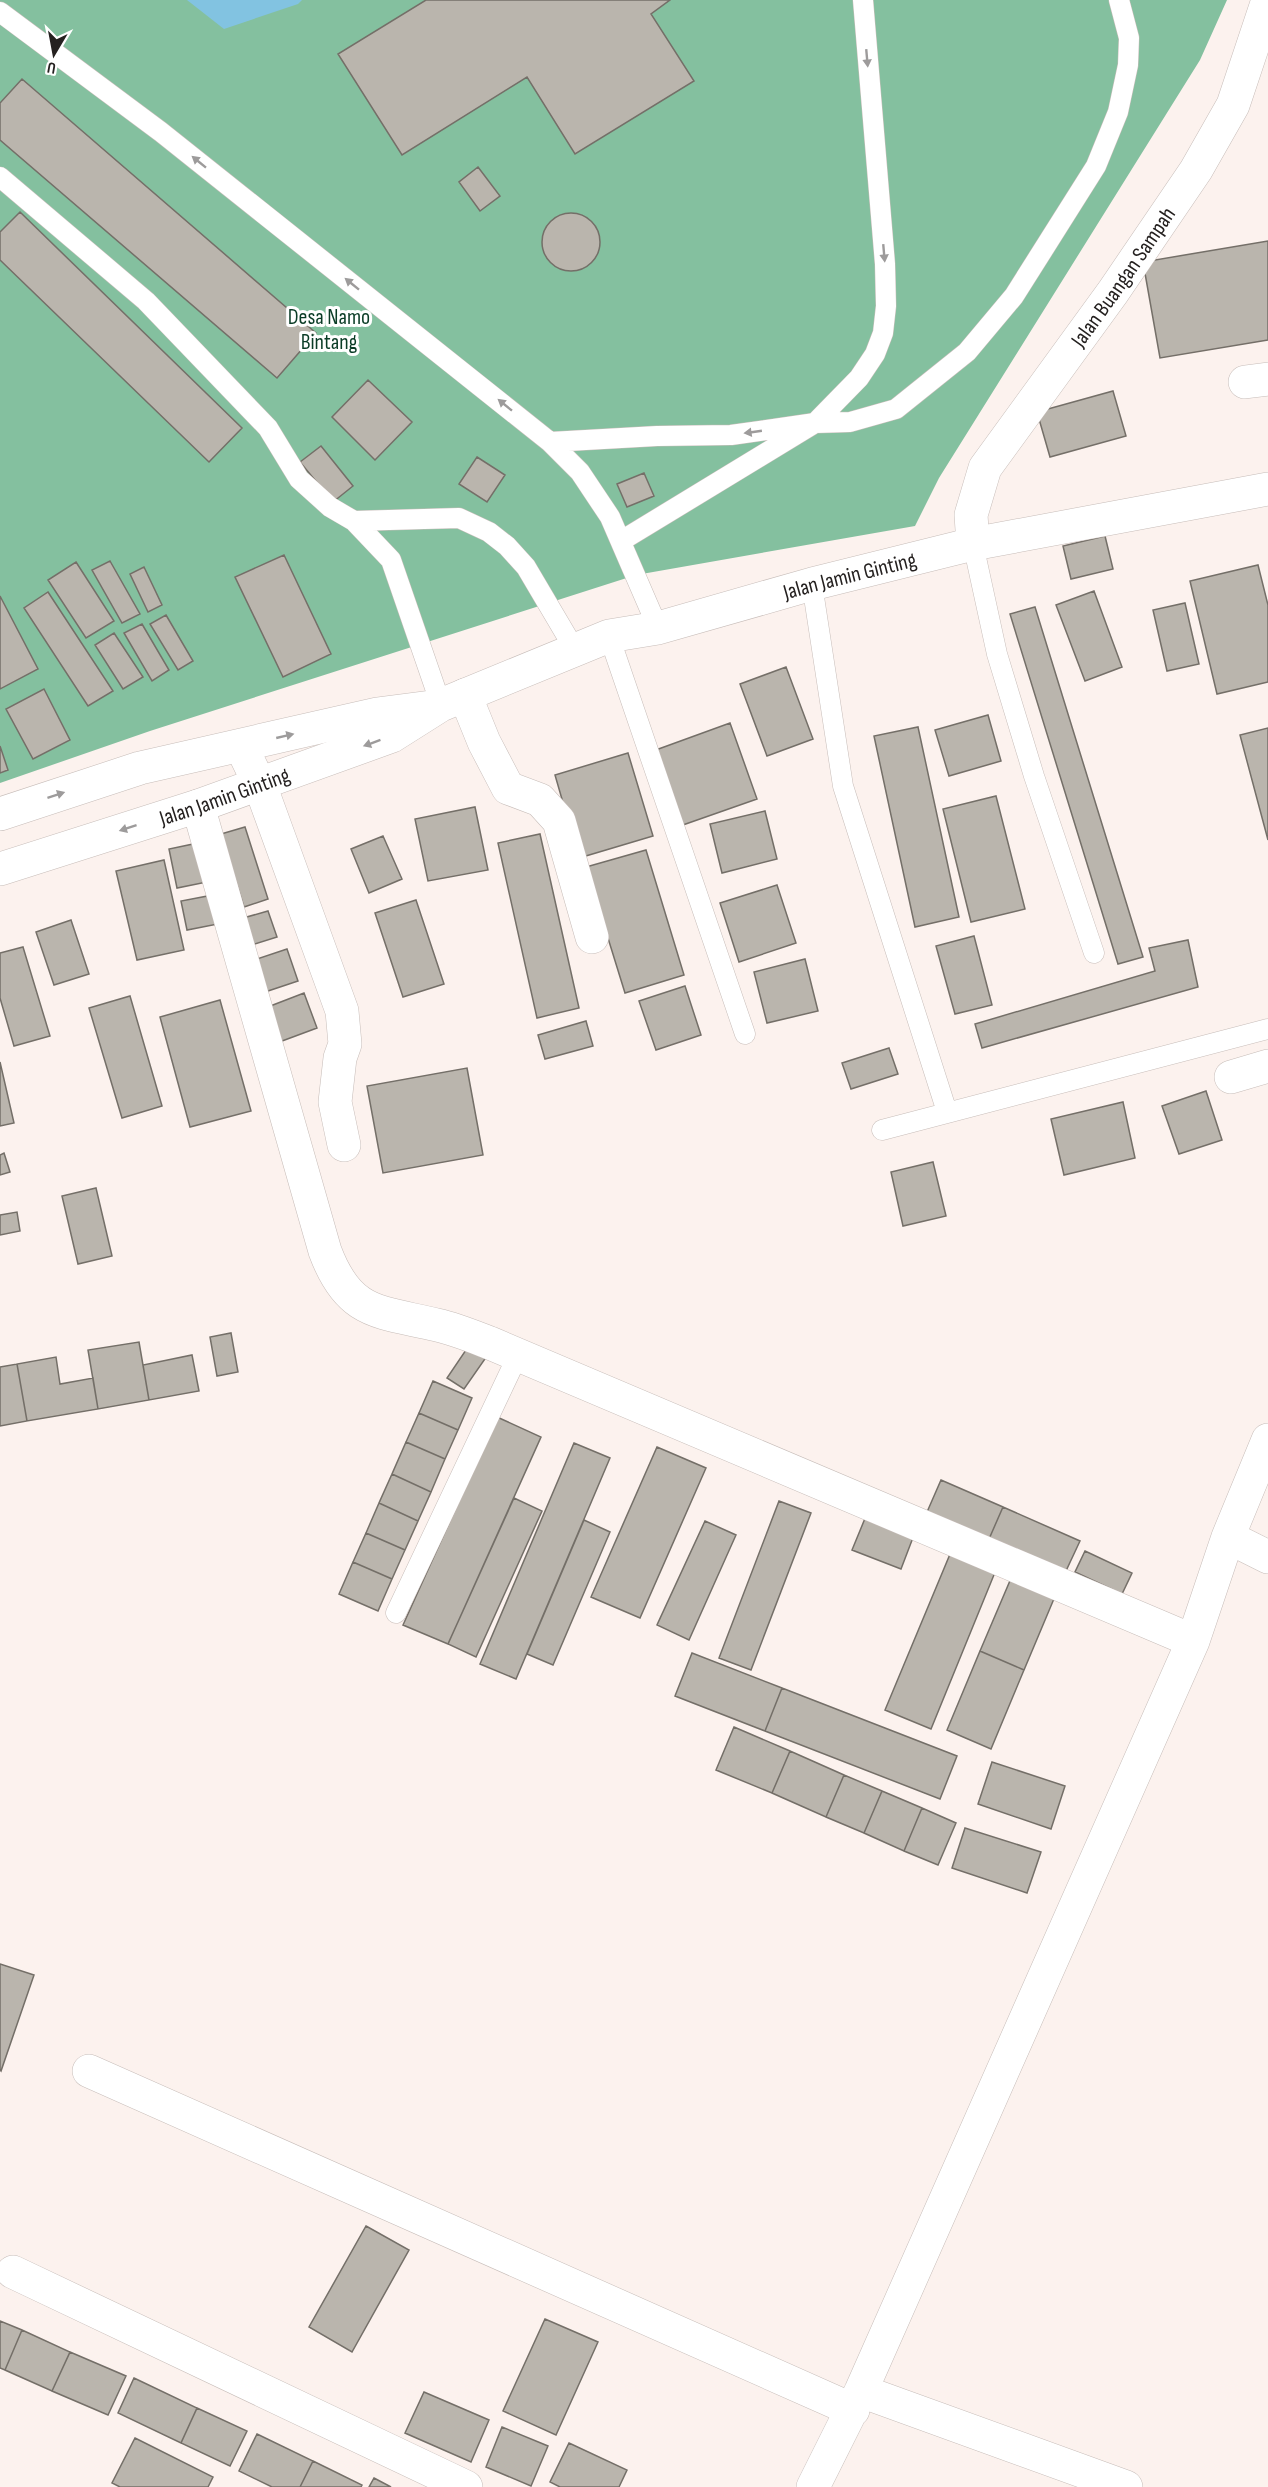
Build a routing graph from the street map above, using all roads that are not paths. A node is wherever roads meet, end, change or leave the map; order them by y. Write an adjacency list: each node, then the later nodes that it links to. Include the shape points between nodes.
1 (863, 0): 6 (lane, one-way to 6, via 885,264 883,333 859,378)
2 (1119, 0): 6 (lane, via 1129,38 1118,112 1096,166 1014,296 967,352 896,409 850,422)
3 (1268, 0): 11 (main road, Jalan Buangan Sampah, via 1233,105 1196,171 985,468 971,515)
4 (0, 12): 7 (lane, one-way to 4, via 161,132)
5 (0, 177): 9 (lane, via 146,301 268,428 300,479 330,507)
6 (815, 423): 7 (lane, one-way to 7, via 731,435); 10 (lane)
7 (550, 442): 10 (lane, via 597,495)
8 (1268, 489): 11 (main road, Jalan Jamin Ginting)
9 (354, 521): 15 (lane, via 459,518 489,532 526,567); 16 (lane, via 391,560)
10 (621, 541): 13 (lane)
11 (973, 544): 12 (main road, Jalan Jamin Ginting); 23 (lane, via 998,654 1034,777)
12 (812, 584): 13 (main road, Jalan Jamin Ginting); 28 (lane, via 843,786)
13 (658, 628): 14 (main road, Jalan Jamin Ginting)
14 (609, 636): 15 (main road, Jalan Jamin Ginting); 25 (lane)
15 (575, 650): 16 (main road, Jalan Jamin Ginting)
16 (453, 700): 17 (main road, Jalan Jamin Ginting, one-way to 16); 18 (main road, Jalan Jamin Ginting, one-way to 18, via 392,736); 22 (main road, via 484,742 508,788 540,800 559,821)
17 (241, 746): 18 (main road); 20 (main road, Jalan Jamin Ginting, one-way to 17, via 140,768)
18 (260, 785): 19 (main road, Jalan Jamin Ginting); 30 (main road, via 342,1011 345,1044 335,1102)
19 (198, 806): 21 (main road, Jalan Jamin Ginting, one-way to 21); 31 (main road, via 332,1271 344,1290 372,1310 463,1333)
20 (0, 814)
21 (0, 869)
22 (592, 937)
23 (1094, 953)
24 (1268, 1029): 28 (lane)
25 (745, 1034)
26 (1268, 1066): 27 (main road)
27 (1231, 1077)
28 (947, 1112): 29 (lane)
29 (882, 1130)
30 (344, 1146)
31 (518, 1355): 35 (lane); 36 (main road)
32 (1268, 1440): 33 (main road)
33 (1228, 1538): 34 (main road); 36 (main road)
34 (1268, 1557)
35 (396, 1613)
36 (1192, 1641): 39 (main road)
37 (89, 2071): 39 (main road)
38 (13, 2272): 40 (main road)
39 (857, 2400): 41 (main road); 42 (main road)
40 (466, 2487)
41 (813, 2487)
42 (1126, 2487)

